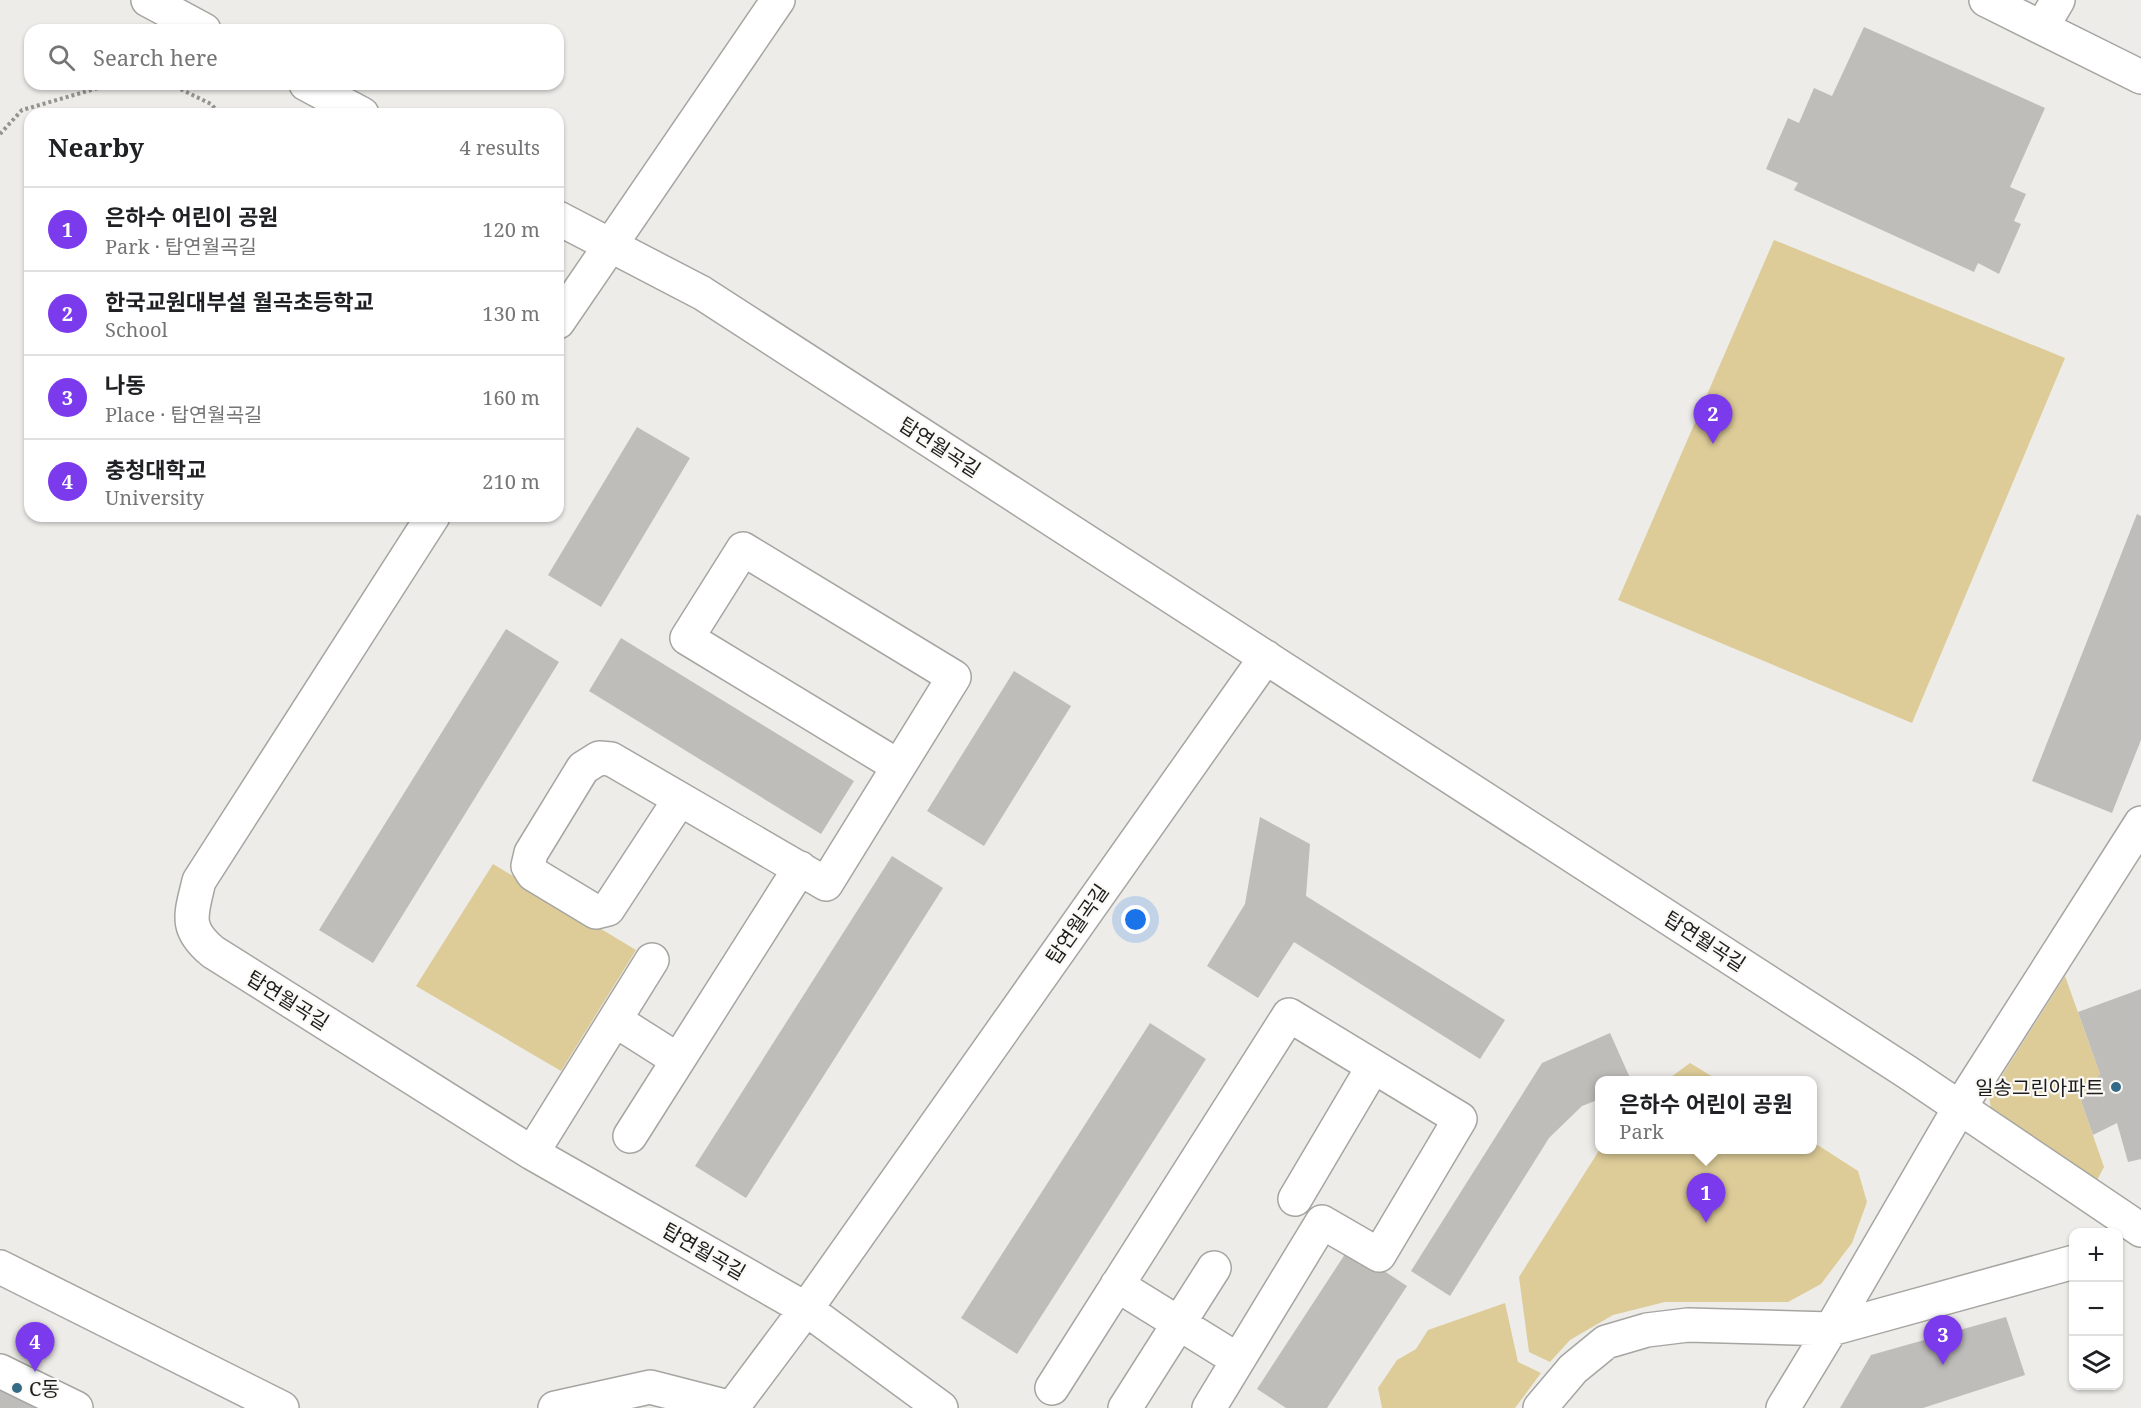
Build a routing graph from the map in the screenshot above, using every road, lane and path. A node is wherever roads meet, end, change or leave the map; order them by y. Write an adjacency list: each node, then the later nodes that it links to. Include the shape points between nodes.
1 (148, 0): 5 (street)
2 (778, 0): 16 (street)
3 (1986, 0): 4 (street)
4 (2050, 14): 6 (street)
5 (193, 24)
6 (2141, 76)
7 (91, 90): 10 (path)
8 (182, 90): 11 (path)
9 (317, 90): 12 (street)
10 (29, 108)
11 (215, 108)
12 (352, 108)
13 (24, 109): 14 (path)
14 (0, 134)
15 (564, 221): 16 (street, 탑연월곡길)
16 (609, 245): 17 (street); 19 (street, 탑연월곡길, via 702,293)
17 (564, 313)
18 (429, 522): 30 (street, 탑연월곡길, via 199,881 191,915 197,938 213,952)
19 (1266, 657): 28 (street, 탑연월곡길); 39 (street, 탑연월곡길)
20 (898, 766): 20 (street, via 954,677 743,549 687,639); 23 (street, via 826,884)
21 (681, 799): 21 (street, via 610,759 599,758 583,768 531,853 528,866 533,874 596,912 608,909); 23 (street)
22 (2141, 823): 28 (street)
23 (800, 868): 26 (street)
24 (652, 960): 25 (street)
25 (615, 1020): 26 (street); 30 (street)
26 (678, 1060): 29 (street)
27 (1373, 1067): 31 (street); 38 (street, via 1289,1015); 42 (street, via 1460,1119 1379,1255 1322,1222)
28 (1960, 1107): 32 (street, 탑연월곡길); 41 (street)
29 (630, 1136)
30 (532, 1153): 39 (street, 탑연월곡길)
31 (1295, 1199)
32 (2141, 1230)
33 (2141, 1238): 34 (street)
34 (2123, 1245)
35 (2069, 1263): 41 (street)
36 (0, 1267): 46 (street)
37 (1214, 1268): 40 (street)
38 (1117, 1285): 40 (street); 44 (street)
39 (806, 1309): 48 (street); 49 (street, 탑연월곡길)
40 (1179, 1322): 42 (street); 50 (street)
41 (1831, 1329): 52 (street, via 1688,1325 1647,1330 1606,1342 1573,1369); 53 (street)
42 (1238, 1360): 51 (street)
43 (0, 1371): 45 (street)
44 (1052, 1388)
45 (76, 1408)
46 (282, 1408)
47 (555, 1408): 48 (street, via 650,1387)
48 (732, 1408)
49 (941, 1408)
50 (1125, 1408)
51 (1209, 1408)
52 (1540, 1408)
53 (1783, 1408)

